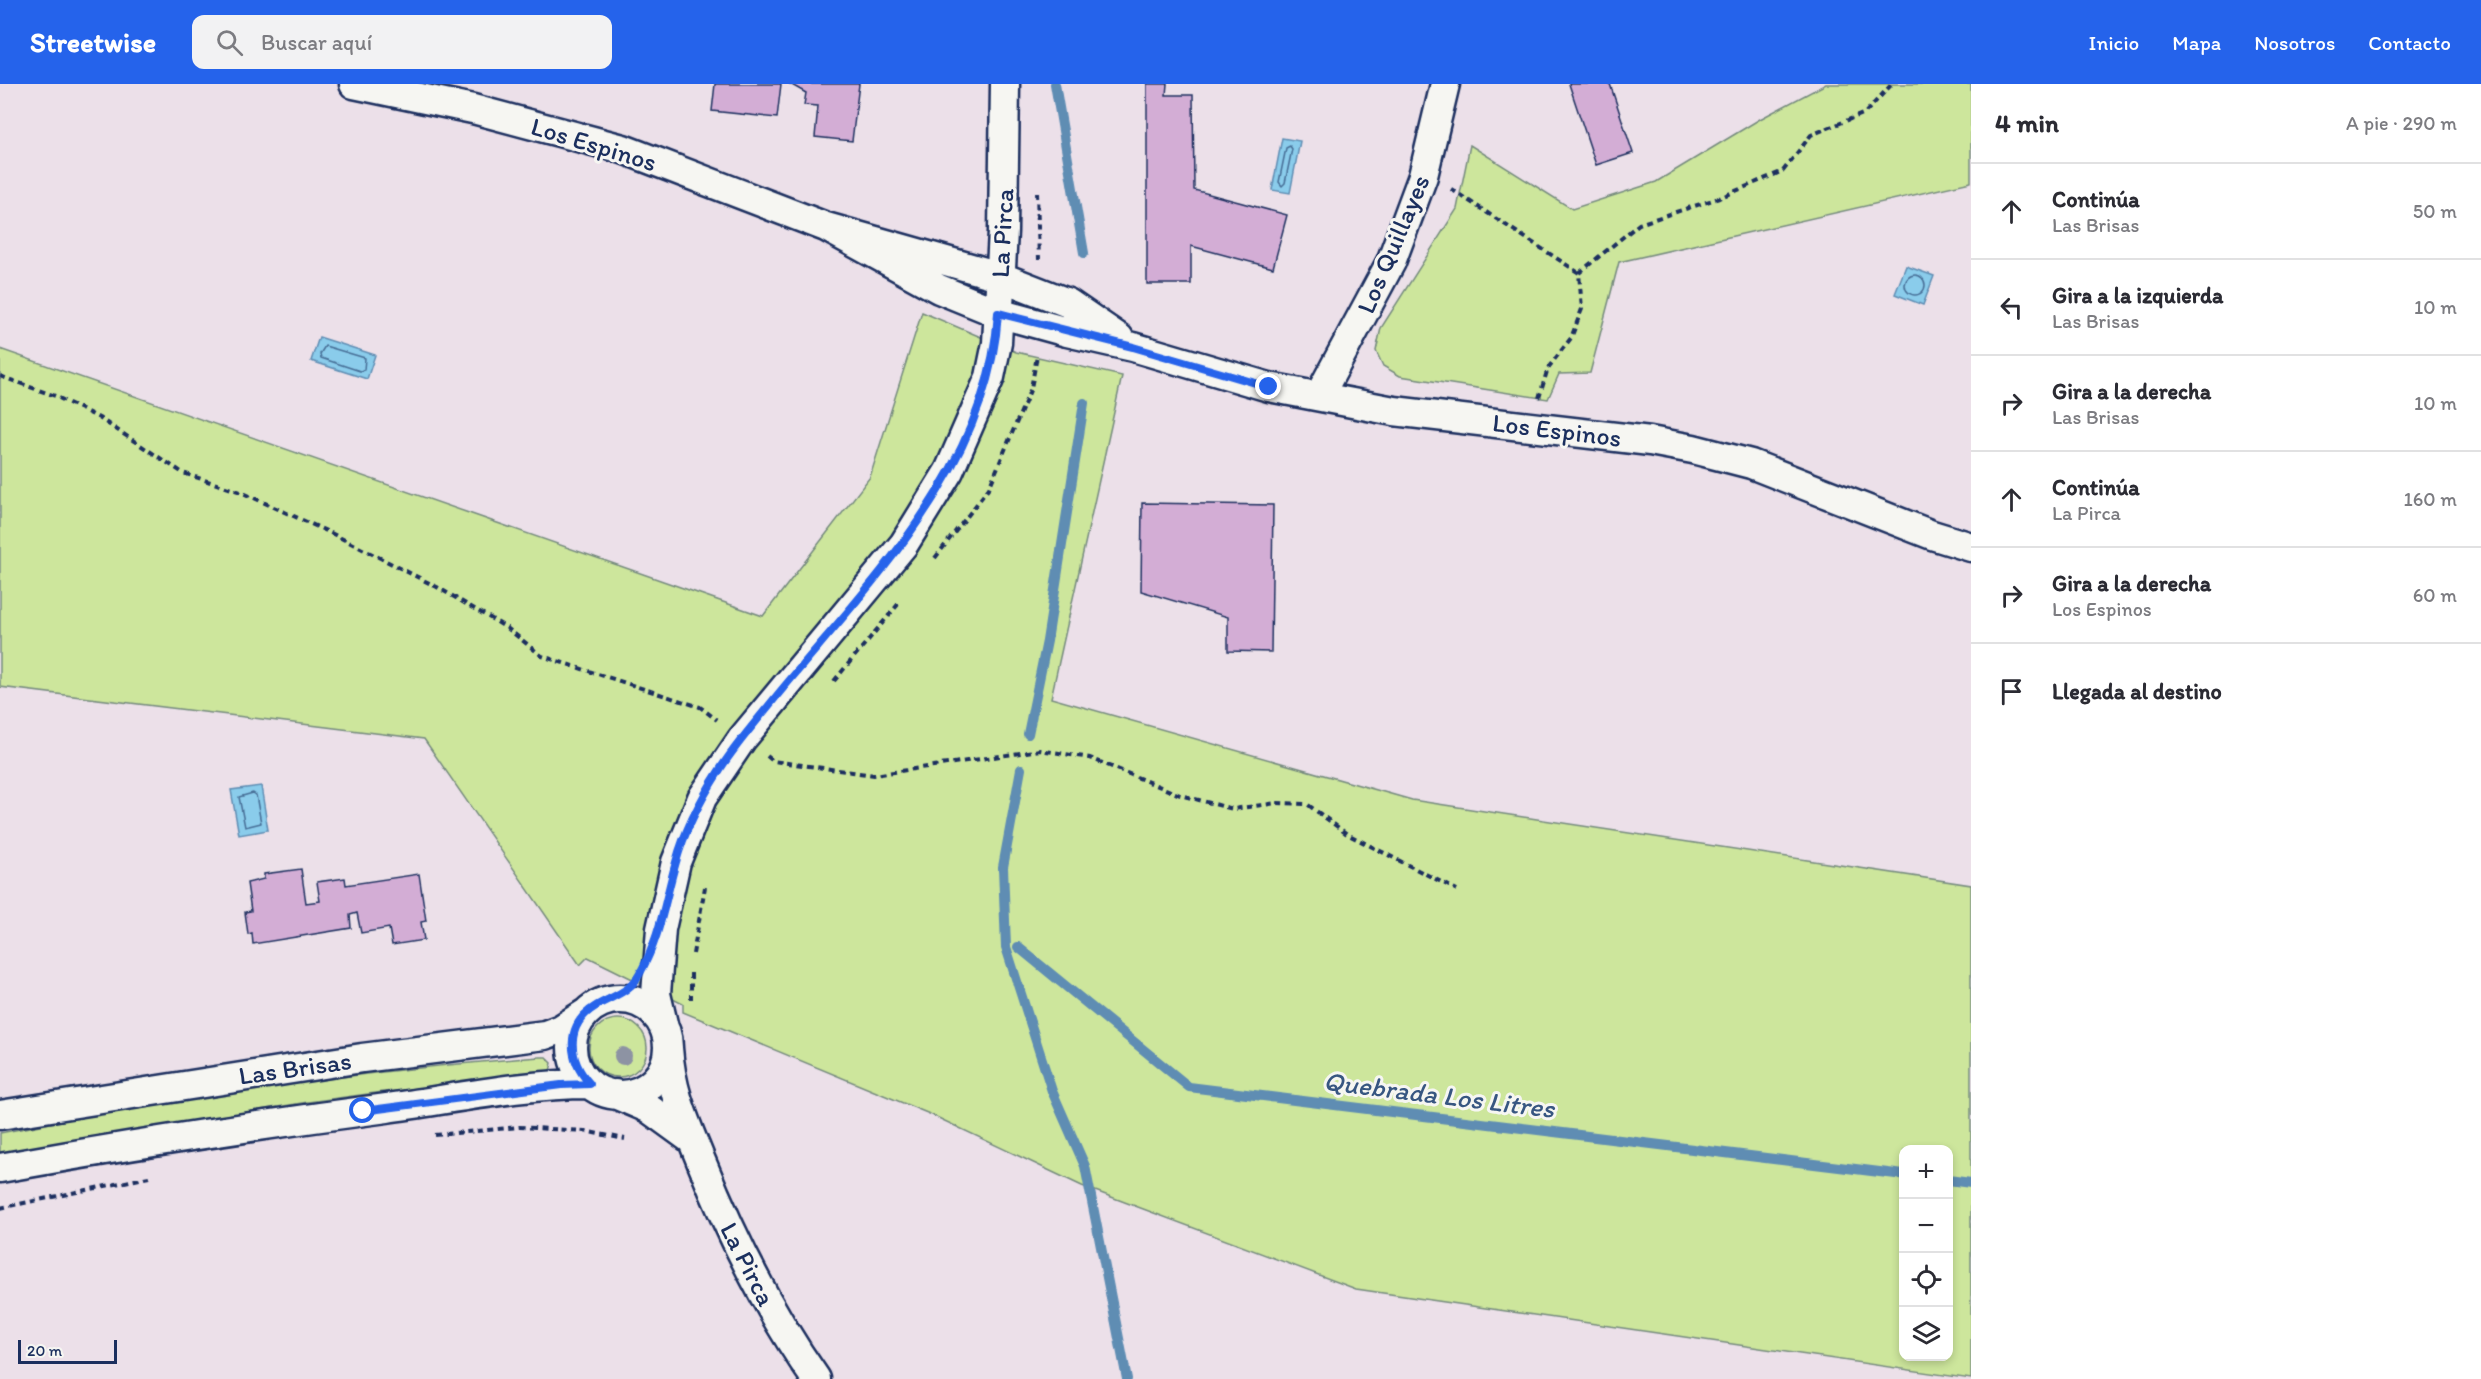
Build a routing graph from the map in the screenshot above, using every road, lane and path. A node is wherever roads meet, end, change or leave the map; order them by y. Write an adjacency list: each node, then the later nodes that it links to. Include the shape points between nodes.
1 (354, 84): 6 (street, Los Espinos, via 473,109 623,149)
2 (1005, 84): 8 (street, La Pirca, via 1004,231)
3 (1445, 84): 5 (street, Los Quillayes)
4 (1892, 84): 7 (path, via 1865,113 1811,135 1784,171 1639,225)
5 (1423, 176): 7 (path, via 1461,194); 12 (street, Los Quillayes, via 1387,271)
6 (826, 227): 8 (street, Los Espinos); 9 (street, Los Espinos, via 939,289)
7 (1579, 273): 13 (path, via 1582,309 1571,338 1548,368)
8 (999, 276): 9 (street, La Pirca); 10 (street, Los Espinos, via 1068,303)
9 (998, 313): 10 (street, Los Espinos); 15 (street, La Pirca, via 990,377 964,439 928,508 878,577)
10 (1133, 347): 12 (street, Los Espinos, via 1269,387)
11 (0, 376): 15 (path, via 55,396 99,418 183,473 242,492 427,582 507,628 542,656 700,707)
12 (1319, 396): 13 (street, Los Espinos, via 1394,411)
13 (1529, 426): 14 (street, Los Espinos, via 1650,441 1751,464 1932,536)
14 (1971, 547)
15 (742, 739): 16 (path, via 773,761 874,775 1040,750 1090,758 1180,795 1233,809 1277,803 1307,804 1347,834); 17 (street, La Pirca, via 708,788 687,830)
16 (1457, 890)
17 (661, 929): 18 (street, La Pirca, via 638,977 626,991); 19 (street, La Pirca, via 656,994)
18 (595, 1007): 19 (street, via 633,1001 645,1006 657,1016); 20 (street, via 577,1026 572,1041 573,1057 579,1072); 21 (street, Las Brisas, via 545,1035)
19 (666, 1038): 20 (street, Las Brisas, via 665,1063 645,1088 631,1094); 24 (street, La Pirca, via 675,1097)
20 (602, 1089): 24 (street, La Pirca, via 648,1108); 25 (street, Las Brisas, via 561,1085 491,1094 161,1139)
21 (0, 1114)
22 (433, 1135): 23 (path, via 519,1127 584,1131)
23 (625, 1139)
24 (693, 1142): 28 (street, La Pirca, via 767,1304)
25 (0, 1168)
26 (161, 1174): 27 (path)
27 (0, 1208)
28 (816, 1379)

